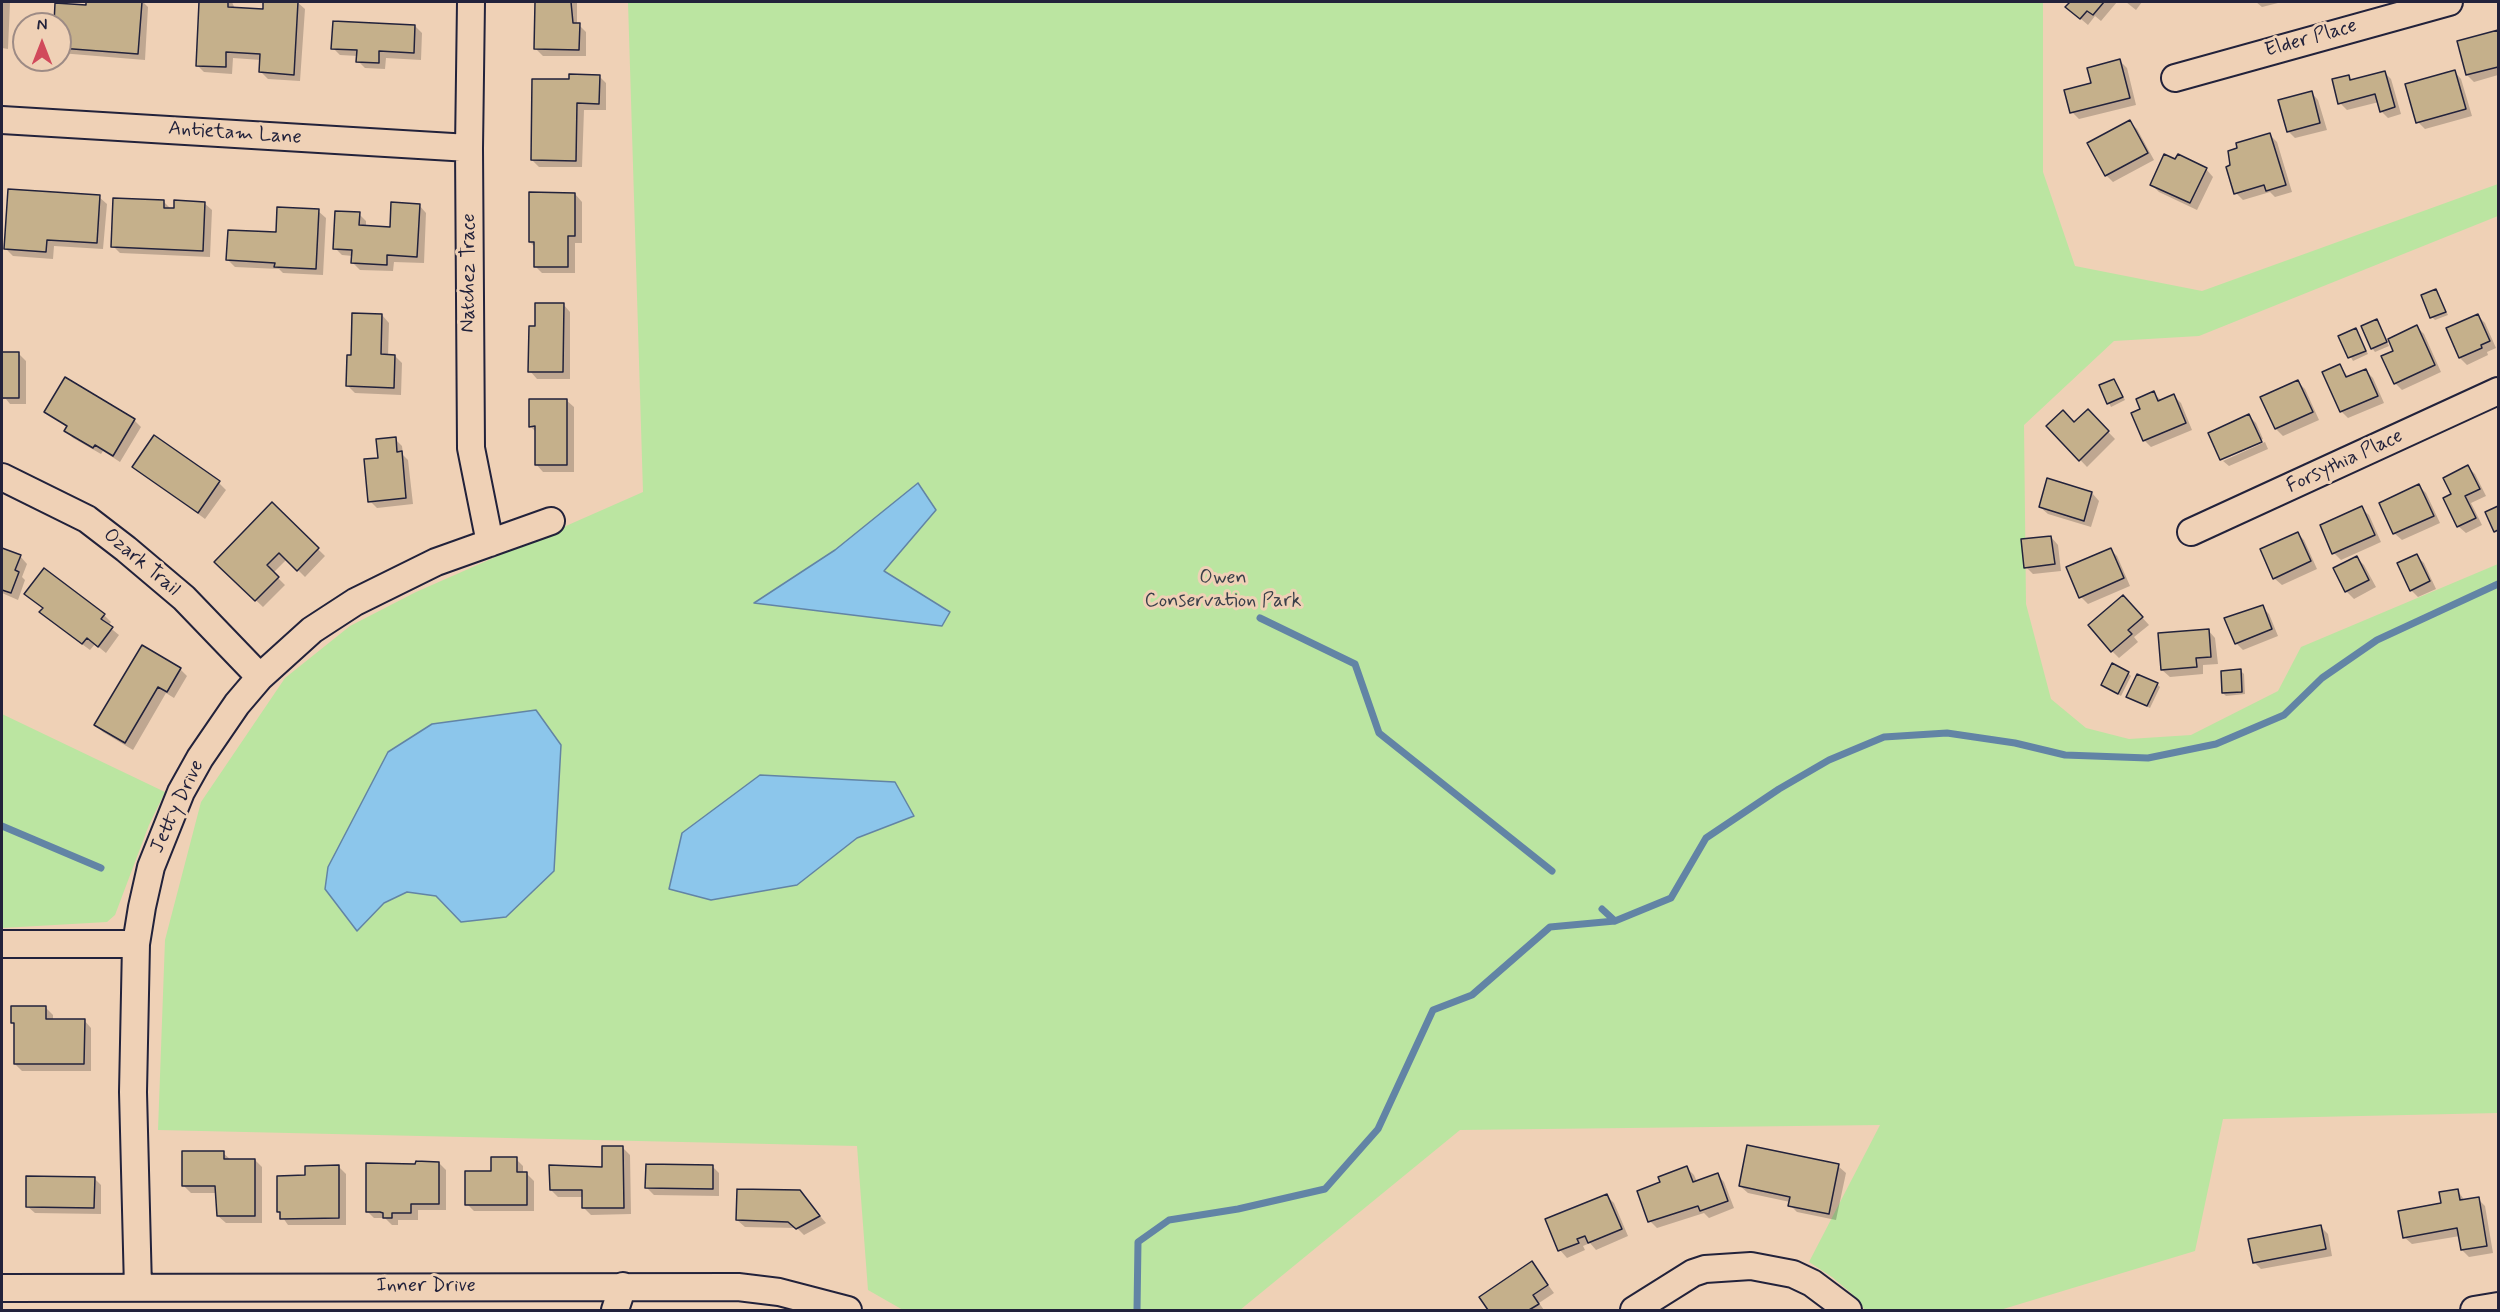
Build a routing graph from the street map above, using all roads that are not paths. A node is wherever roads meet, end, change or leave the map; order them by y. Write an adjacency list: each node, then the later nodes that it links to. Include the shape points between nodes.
1 (471, 2): 5 (street, Natchez Trace)
2 (2449, 2): 3 (street, Elder Place)
3 (2175, 78)
4 (2, 120): 5 (street, Antietam Lane)
5 (469, 148): 10 (street, Natchez Trace, via 471,448)
6 (2499, 391): 9 (street, Forsythia Place)
7 (2, 477): 11 (street, Ozark Trail, via 87,519 126,549 184,598)
8 (551, 520): 10 (street, Jetty Drive)
9 (2191, 532)
10 (490, 543): 11 (street, Jetty Drive, via 436,562 355,602 312,630)
11 (260, 677): 13 (street, Jetty Drive, via 237,704 181,792 151,867)
12 (2, 944): 13 (street)
13 (136, 944): 16 (street, Jetty Drive, via 133,1092)
14 (623, 1286): 16 (street, Inner Drive); 18 (street); 19 (street, Inner Drive, via 738,1287 779,1292)
15 (2, 1288): 16 (street, Inner Drive)
16 (138, 1288)
17 (2499, 1306): 22 (street)
18 (615, 1311)
19 (848, 1311)
20 (1634, 1311): 21 (street, via 1693,1273 1750,1266 1793,1274 1824,1290)
21 (1848, 1311)
22 (2474, 1311)

